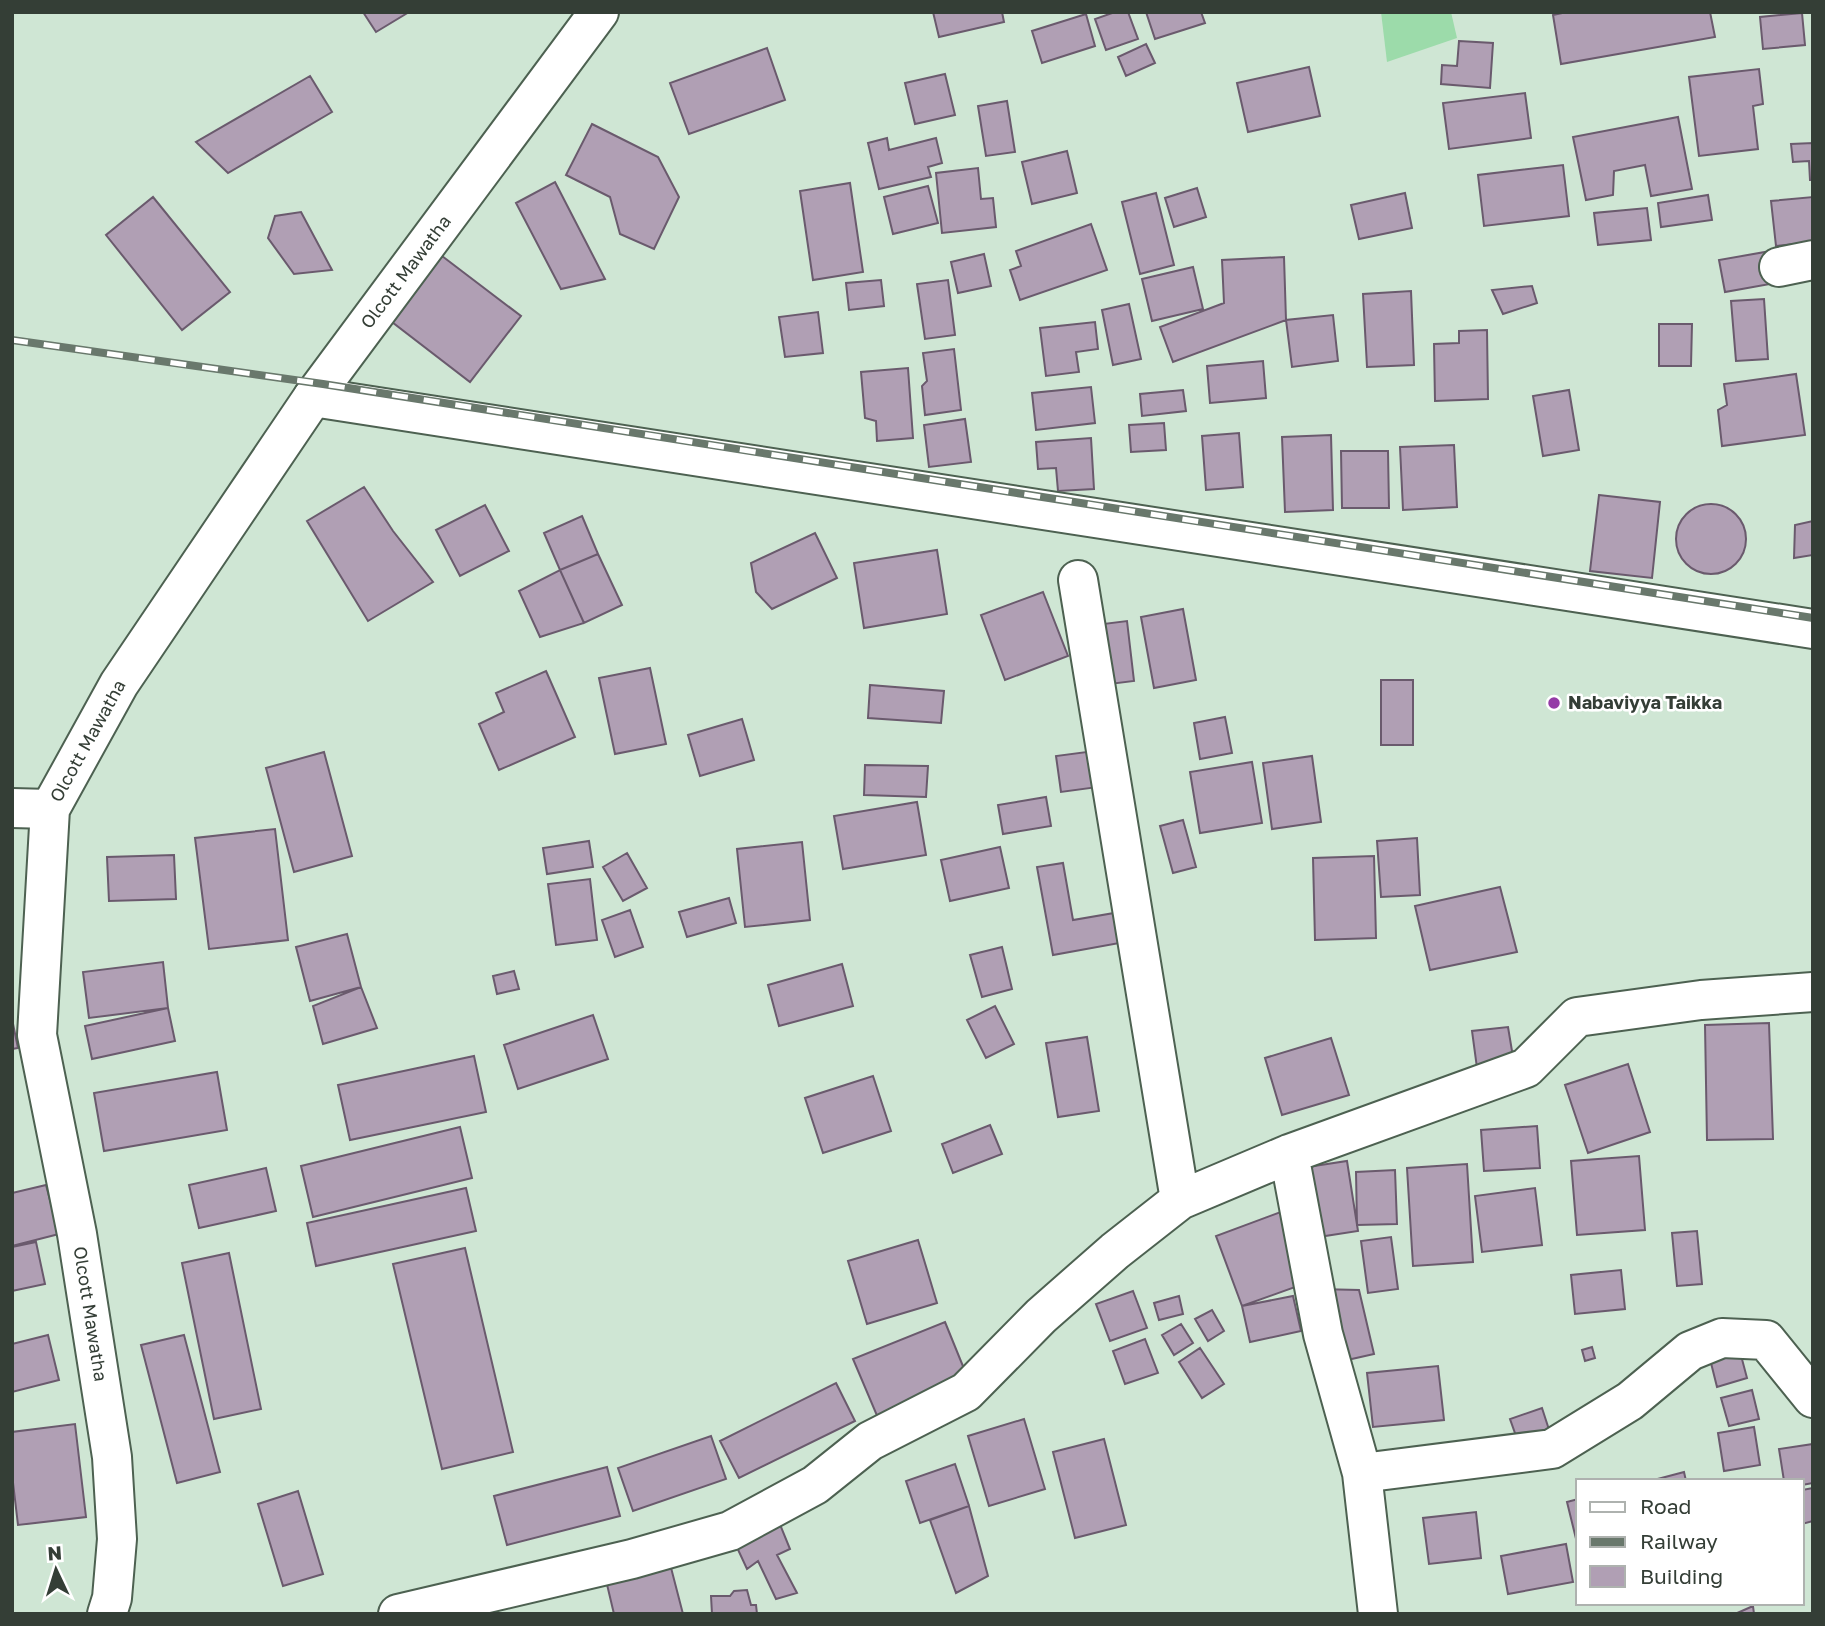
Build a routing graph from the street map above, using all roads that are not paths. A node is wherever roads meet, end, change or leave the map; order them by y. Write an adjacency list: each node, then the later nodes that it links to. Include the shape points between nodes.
1 (599, 12): 2 (street, Olcott Mawatha)
2 (313, 397): 4 (street); 6 (street, Olcott Mawatha, via 119,684)
3 (1078, 580): 9 (street)
4 (1813, 628)
5 (12, 808): 6 (street)
6 (50, 809): 12 (street, Olcott Mawatha, via 37,1035 77,1234 112,1457 117,1539)
7 (1813, 992): 8 (street, via 1701,1000 1577,1017 1526,1068)
8 (1289, 1154): 9 (street); 11 (street, via 1323,1334)
9 (1180, 1200): 13 (street, via 1041,1316 966,1392 870,1441 815,1485 730,1531)
10 (1813, 1398): 11 (street, via 1766,1340 1722,1338 1690,1351 1630,1401 1552,1449)
11 (1362, 1473): 14 (street)
12 (107, 1614)
13 (398, 1614)
14 (1378, 1614)

